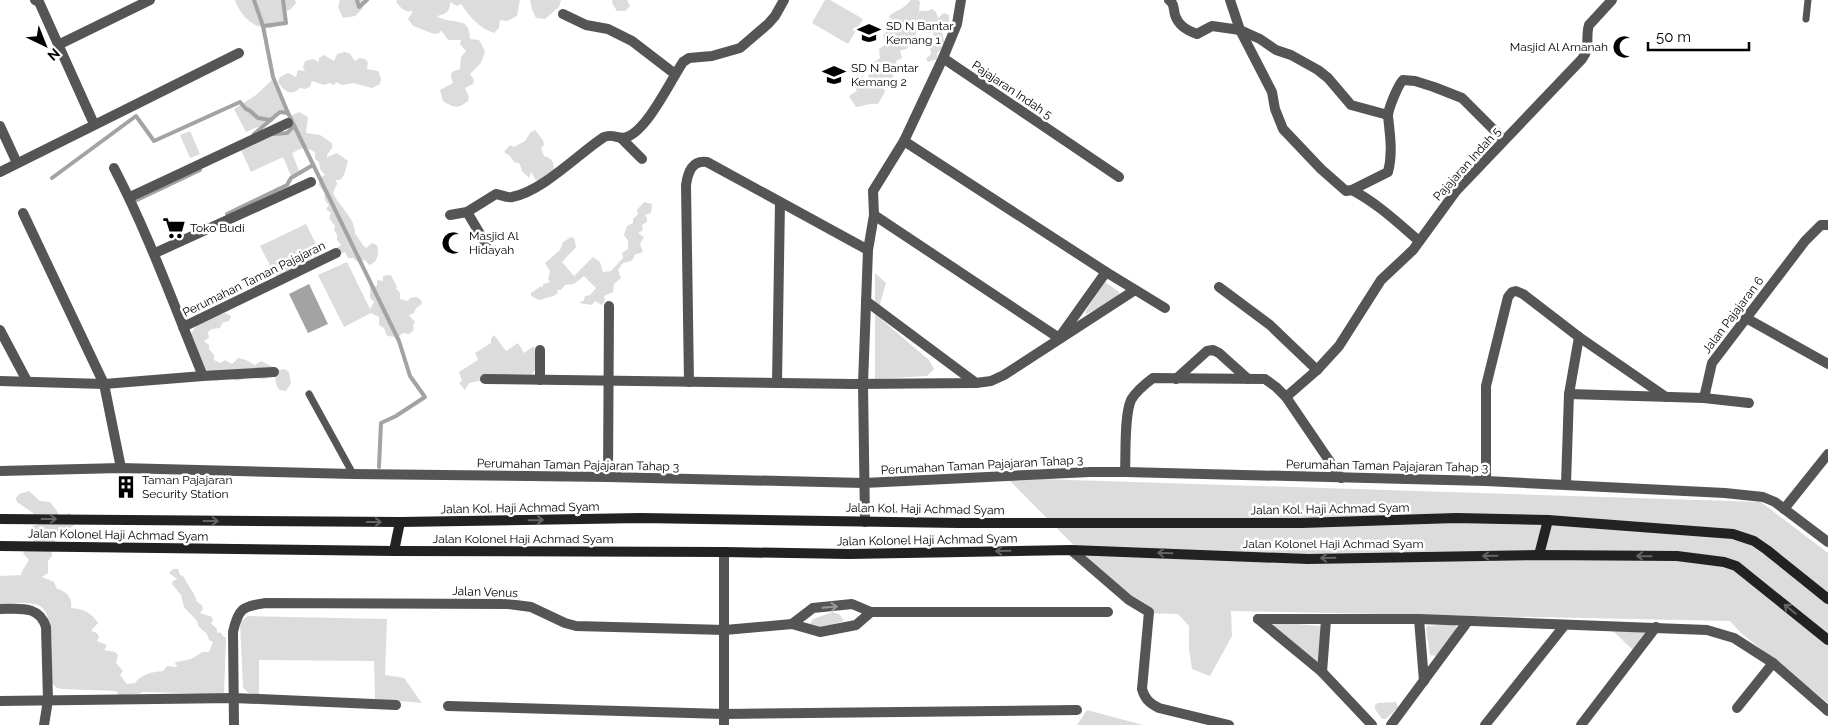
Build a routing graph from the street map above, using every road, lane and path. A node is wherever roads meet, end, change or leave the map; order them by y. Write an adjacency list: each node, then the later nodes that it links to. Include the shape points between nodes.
1 (150, 0): 12 (street)
2 (784, 0): 15 (street, via 768,24 740,48 689,58)
3 (962, 0): 14 (street, via 957,24)
4 (1169, 0): 11 (street, via 1180,24 1194,33 1212,26)
5 (1230, 0): 11 (street)
6 (1612, 0): 21 (street, Pajajaran Indah 5, via 1589,25 1588,50 1582,59)
7 (1808, 0): 10 (lane)
8 (38, 1): 12 (street)
9 (563, 14): 15 (street, via 586,26 608,29 632,41)
10 (1806, 19)
11 (1240, 30): 16 (street, via 1318,70 1351,105); 29 (street, via 1272,92 1283,129 1321,170 1346,191)
12 (58, 45): 18 (street)
13 (239, 52): 18 (street)
14 (943, 58): 22 (street); 27 (street, Pajajaran Indah 5)
15 (675, 74): 20 (street, via 660,102 641,125)
16 (1388, 115): 21 (street, via 1401,82 1415,81 1462,98); 29 (street, via 1391,162 1388,172)
17 (288, 123): 30 (street)
18 (94, 124): 24 (street)
19 (0, 126): 24 (street)
20 (621, 138): 23 (street); 33 (street, via 604,137 541,184 512,197 496,194)
21 (1504, 140): 37 (street, Pajajaran Indah 5, via 1456,191)
22 (904, 141): 35 (street, via 873,192); 42 (street)
23 (642, 159)
24 (17, 164): 26 (street)
25 (114, 168): 30 (street)
26 (0, 172)
27 (1119, 177)
28 (311, 182): 40 (street)
29 (1352, 190): 37 (street, via 1387,213)
30 (130, 197): 40 (street)
31 (780, 202): 39 (street); 65 (street, via 707,162 701,161 690,170 686,185); 68 (street)
32 (22, 212): 67 (street)
33 (467, 212): 34 (street); 38 (street)
34 (450, 215)
35 (874, 215): 39 (street); 52 (street)
36 (1828, 225): 48 (street, Jalan Pajajaran 6, via 1821,225 1808,237)
37 (1419, 241): 55 (street, Pajajaran Indah 5, via 1381,280 1348,334)
38 (486, 244)
39 (868, 250): 45 (street)
40 (155, 253): 49 (street)
41 (336, 253): 49 (street, Perumahan Taman Pajajaran)
42 (1106, 272): 44 (street); 52 (street)
43 (1219, 287): 55 (street, via 1270,325)
44 (1135, 290): 47 (street); 52 (street)
45 (866, 301): 66 (street); 69 (street)
46 (609, 306): 64 (street)
47 (1165, 308)
48 (1746, 318): 54 (street); 74 (street, Jalan Pajajaran 6, via 1712,363)
49 (183, 327): 57 (street)
50 (0, 330): 63 (street)
51 (1579, 336): 71 (street); 73 (street); 83 (street, via 1520,292 1512,292 1508,297 1486,386)
52 (1059, 338): 66 (street, via 1004,375)
53 (540, 350): 61 (street)
54 (1828, 364)
55 (1317, 370): 72 (street, Pajajaran Indah 5)
56 (274, 372): 57 (street)
57 (203, 376): 67 (street)
58 (485, 379): 61 (street)
59 (1176, 379): 60 (street); 60 (street, via 1213,350); 79 (street, via 1153,378 1131,400)
60 (1248, 379): 72 (street, via 1266,379)
61 (540, 380): 64 (street)
62 (0, 381): 63 (street)
63 (27, 381): 67 (street)
64 (608, 381): 65 (street); 81 (street)
65 (689, 382): 68 (street)
66 (976, 383): 69 (street)
67 (104, 384): 77 (street)
68 (776, 384): 69 (street)
69 (863, 384): 84 (street)
70 (309, 394): 80 (lane)
71 (1569, 394): 73 (street); 85 (street)
72 (1286, 397): 82 (street)
73 (1666, 397): 74 (street)
74 (1704, 398): 75 (street)
75 (1749, 403)
76 (1828, 454): 86 (street)
77 (121, 468): 78 (street, Perumahan Taman Pajajaran Tahap 3); 80 (street, Perumahan Taman Pajajaran Tahap 3)
78 (0, 471)
79 (1125, 472): 82 (street, Perumahan Taman Pajajaran Tahap 3); 84 (street, Perumahan Taman Pajajaran Tahap 3)
80 (354, 474): 81 (street, Perumahan Taman Pajajaran Tahap 3)
81 (608, 477): 84 (street, Perumahan Taman Pajajaran Tahap 3)
82 (1341, 478): 83 (street, Perumahan Taman Pajajaran Tahap 3)
83 (1486, 481): 85 (street, Perumahan Taman Pajajaran Tahap 3)
84 (864, 484): 90 (street)
85 (1566, 484): 86 (street, Perumahan Taman Pajajaran Tahap 3, via 1762,497)
86 (1784, 509): 91 (street, Perumahan Taman Pajajaran Tahap 3)
87 (0, 519): 89 (main road, Jalan Kol. Haji Achmad Syam, one-way to 89)
88 (1548, 520): 90 (main road, Jalan Kol. Haji Achmad Syam, via 1456,518 1302,524); 96 (main road); 97 (main road, Jalan Kol. Haji Achmad Syam, via 1733,534 1754,541)
89 (400, 522): 90 (main road, Jalan Kol. Haji Achmad Syam, one-way to 90, via 642,518); 94 (main road)
90 (865, 522)
91 (1828, 542)
92 (0, 546): 94 (main road, Jalan Kolonel Haji Achmad Syam)
93 (1071, 550): 95 (main road, Jalan Kolonel Haji Achmad Syam, one-way to 95, via 848,554); 96 (main road, Jalan Kolonel Haji Achmad Syam, one-way to 93, via 1308,559); 124 (street, via 1129,600 1149,612 1144,697 1159,708)
94 (394, 551): 95 (main road, Jalan Kolonel Haji Achmad Syam)
95 (724, 552): 107 (street)
96 (1539, 555): 108 (main road, Jalan Kolonel Haji Achmad Syam, one-way to 96, via 1750,576 1724,562 1677,556)
97 (1828, 599)
98 (0, 609): 113 (street, via 34,611 43,618)
99 (871, 612): 100 (street); 104 (street, via 856,625 820,632); 104 (street, one-way to 99, via 813,608 852,604)
100 (1108, 612)
101 (1419, 619): 102 (street); 103 (street); 111 (street)
102 (1326, 620): 110 (street); 110 (street, via 1258,619)
103 (1468, 621): 105 (street); 111 (street)
104 (792, 624): 107 (street, Jalan Venus)
105 (1564, 626): 106 (street); 127 (street)
106 (1656, 628): 109 (street, via 1707,630 1734,638); 128 (street)
107 (725, 630): 112 (street, Jalan Venus, via 576,626 531,607 508,604 251,605 242,609 233,632); 120 (street)
108 (1828, 640)
109 (1773, 663): 117 (street); 119 (street)
110 (1322, 672): 125 (street)
111 (1424, 681): 126 (street)
112 (234, 698): 113 (street); 115 (street); 122 (street)
113 (48, 700): 114 (street); 121 (street)
114 (0, 701)
115 (396, 705)
116 (448, 706): 120 (street)
117 (1736, 708)
118 (1077, 710): 120 (street)
119 (1828, 711)
120 (724, 714): 123 (street)
121 (44, 725)
122 (234, 725)
123 (724, 725)
124 (1229, 725)
125 (1372, 725)
126 (1390, 725)
127 (1485, 725)
128 (1581, 725)

